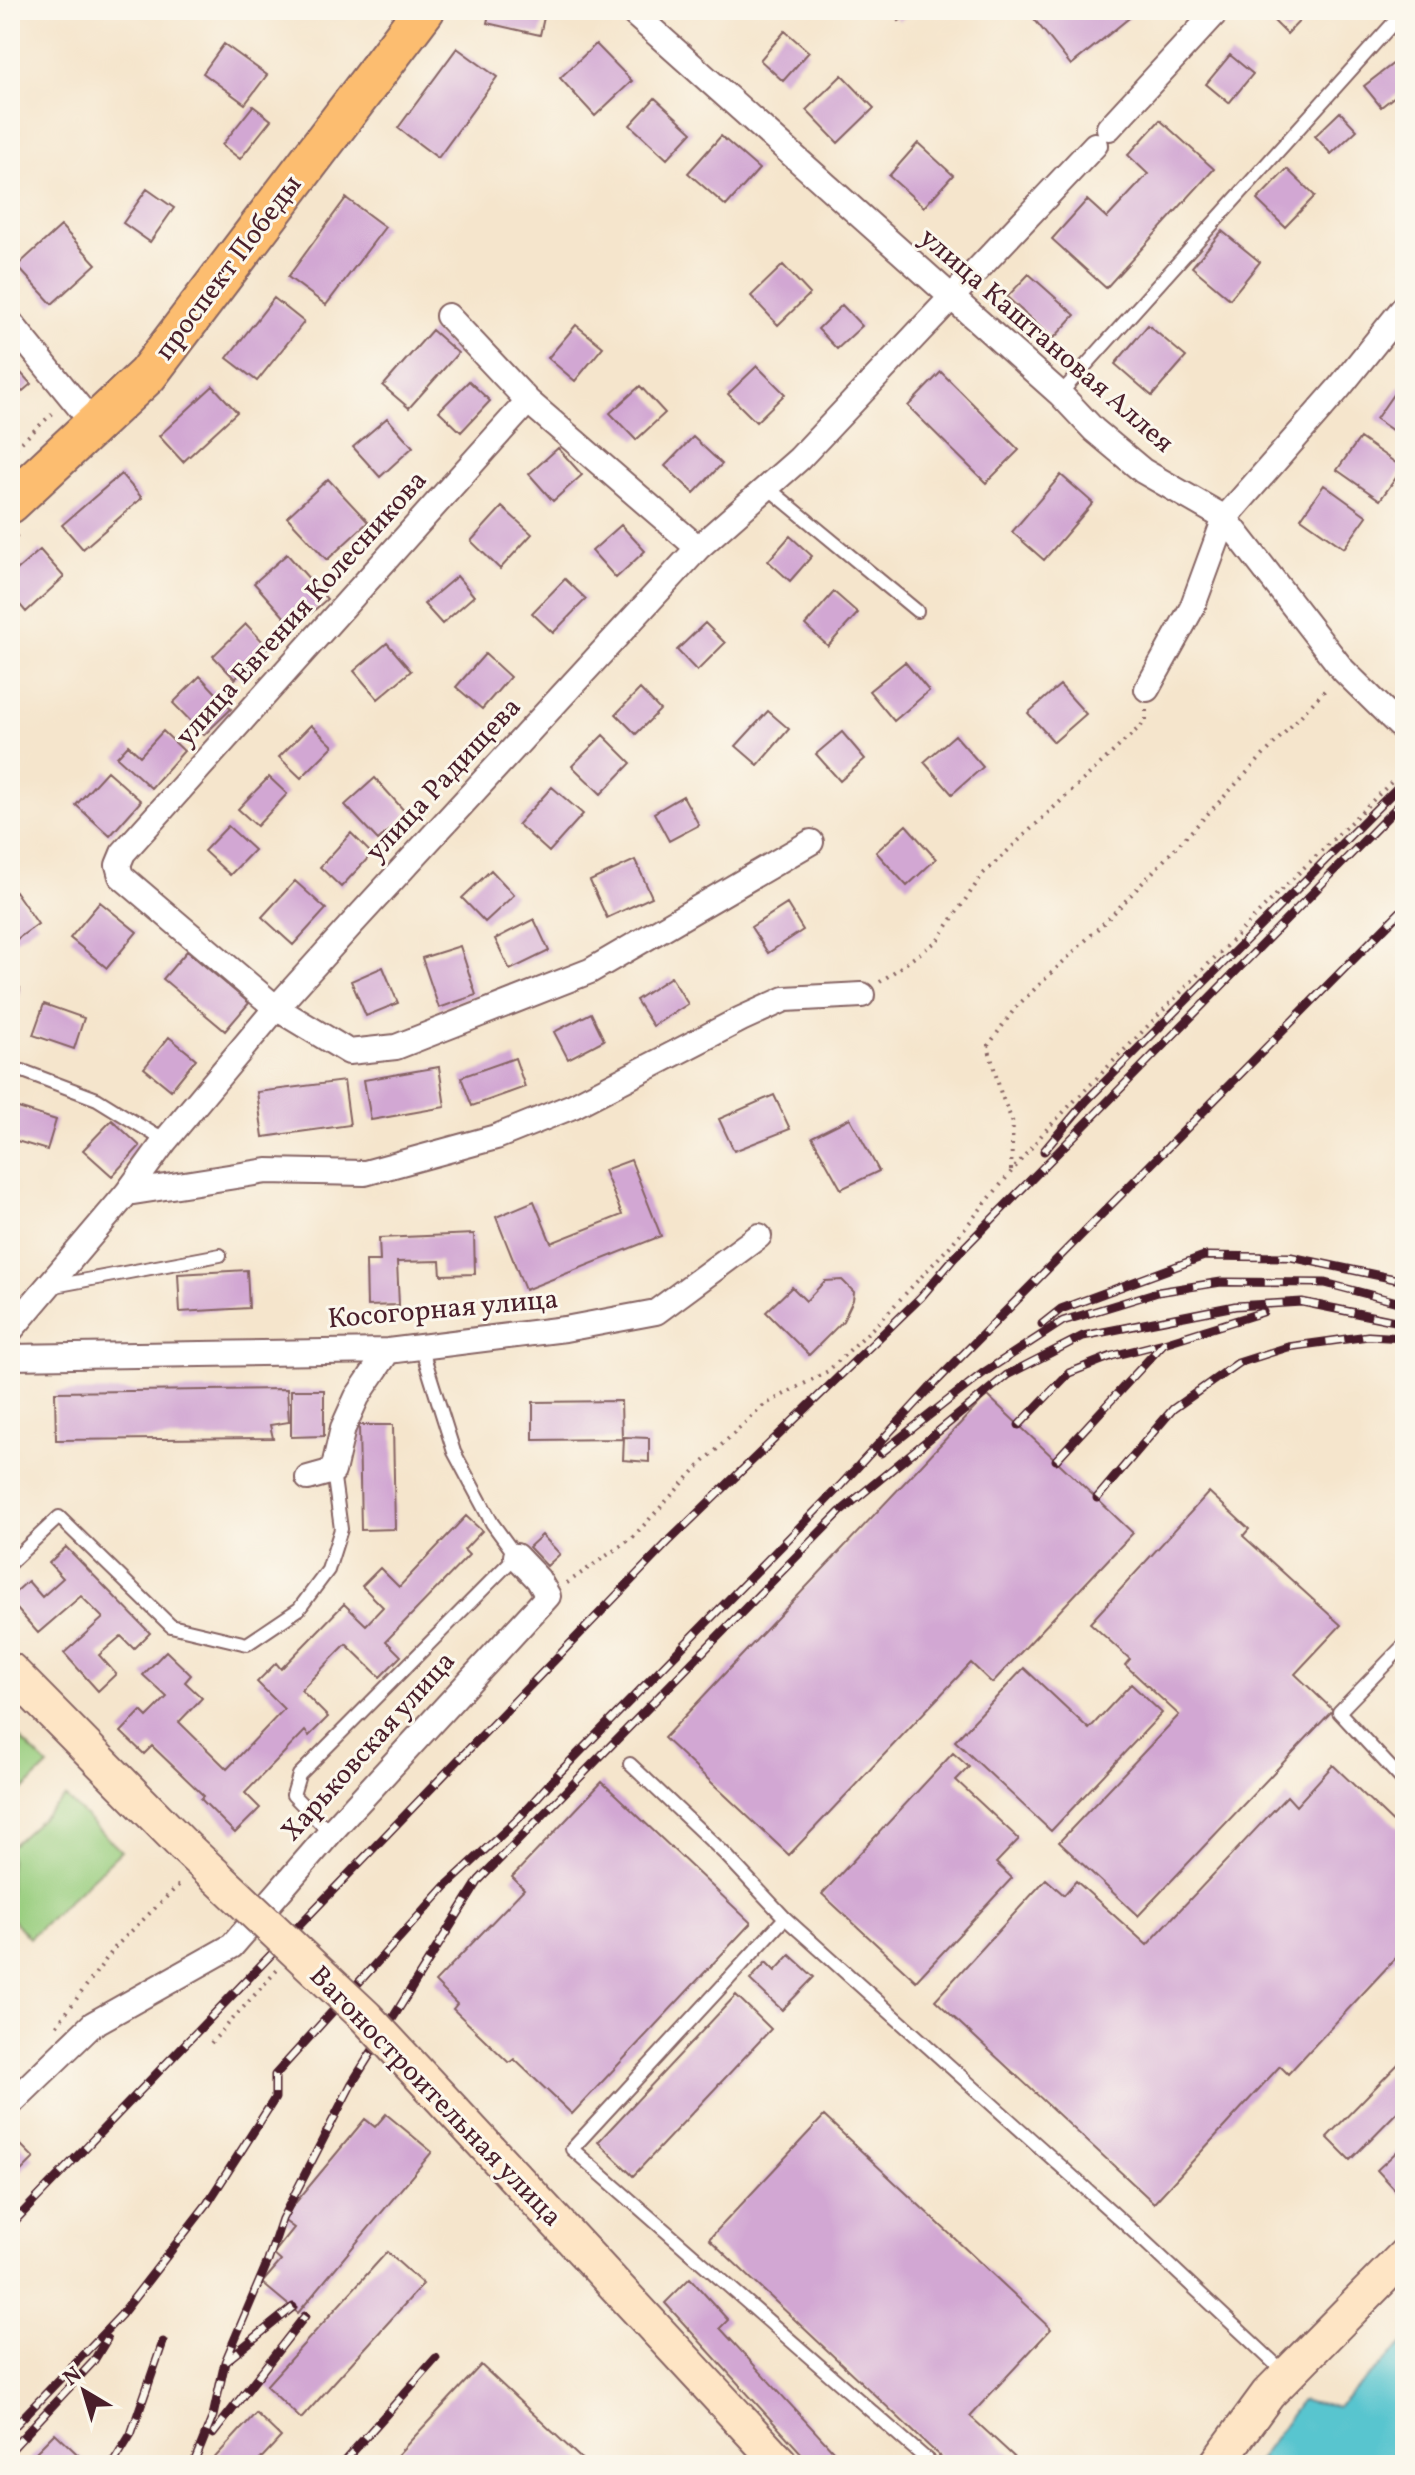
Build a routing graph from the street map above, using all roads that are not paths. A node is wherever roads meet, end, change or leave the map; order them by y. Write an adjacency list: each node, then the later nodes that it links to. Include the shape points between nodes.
1 (424, 10): 11 (main road, проспект Победы, via 147,375)
2 (630, 10): 5 (street, улица Каштановая Аллея)
3 (1405, 10): 9 (lane)
4 (1203, 16): 5 (street, улица Радищева, via 1102,136)
5 (952, 297): 9 (street, улица Каштановая Аллея); 12 (street, улица Радищева)
6 (1405, 306): 14 (street)
7 (448, 316): 10 (street)
8 (10, 322): 11 (street)
9 (1060, 394): 14 (street, улица Каштановая Аллея, via 1143,471)
10 (528, 401): 15 (street); 21 (street, улица Евгения Колесникова, via 123,853 118,865 121,876)
11 (82, 411): 13 (main road, проспект Победы)
12 (767, 487): 15 (street, улица Радищева); 16 (lane)
13 (10, 503)
14 (1225, 518): 17 (street, via 1192,608); 18 (street, улица Каштановая Аллея, via 1343,670)
15 (698, 548): 21 (street, улица Радищева)
16 (917, 611)
17 (1147, 689)
18 (1404, 730)
19 (811, 842): 21 (street, via 590,971 396,1047 349,1052)
20 (862, 995): 24 (street, via 785,999 573,1106 496,1137 365,1173 267,1171)
21 (276, 1008): 23 (street, улица Радищева)
22 (23, 1071): 23 (lane, via 97,1099)
23 (165, 1141): 24 (street, улица Радищева)
24 (127, 1193): 27 (street, улица Радищева)
25 (759, 1236): 29 (street, Косогорная улица, via 656,1312)
26 (220, 1255): 27 (lane)
27 (46, 1288): 28 (street, улица Радищева)
28 (10, 1331)
29 (421, 1347): 30 (street, Косогорная улица); 34 (lane, via 454,1452)
30 (388, 1351): 31 (street, Косогорная улица); 32 (street, via 357,1397)
31 (10, 1357)
32 (333, 1471): 33 (street); 35 (lane, via 341,1529 328,1570 299,1609 247,1644 171,1626 59,1517)
33 (308, 1478)
34 (516, 1556): 40 (street, Харьковская улица, via 548,1596); 40 (lane, via 299,1775 293,1795)
35 (10, 1563)
36 (1405, 1644): 39 (lane, via 1339,1712)
37 (17, 1682): 45 (main road, Вагоностроительная улица, bridge, via 366,2017)
38 (630, 1764): 41 (lane)
39 (1405, 1783)
40 (330, 1833): 42 (street, Харьковская улица, via 232,1946 93,2024)
41 (785, 1918): 44 (lane); 46 (lane, via 572,2149)
42 (10, 2104)
43 (1405, 2255): 44 (main road)
44 (1287, 2375): 47 (main road)
45 (782, 2465)
46 (933, 2465)
47 (1216, 2465)

